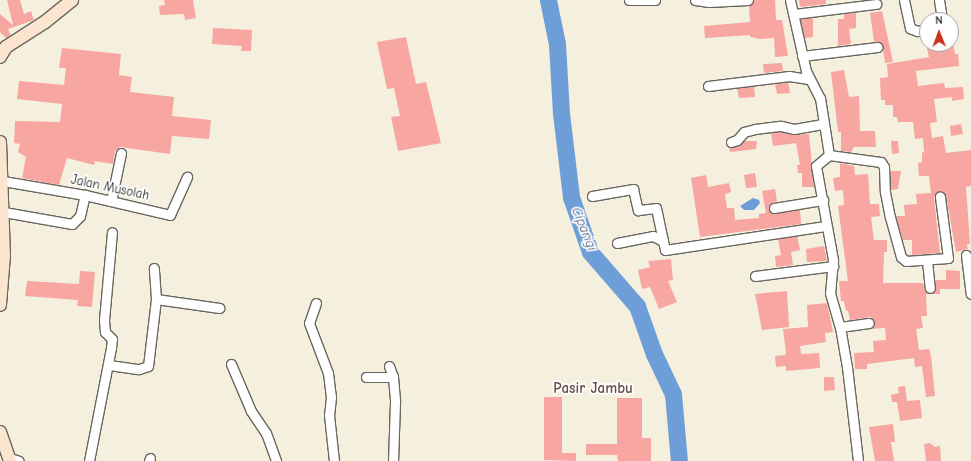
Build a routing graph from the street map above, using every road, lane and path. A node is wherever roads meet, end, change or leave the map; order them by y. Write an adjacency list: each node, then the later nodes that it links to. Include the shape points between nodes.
1 (72, 0): 13 (main road, via 45,22)
2 (629, 0): 3 (street)
3 (655, 0)
4 (695, 0): 5 (street)
5 (748, 0)
6 (790, 0): 11 (street)
7 (904, 0): 12 (street, via 910,28)
8 (940, 0): 10 (street)
9 (876, 4): 11 (street)
10 (941, 12)
11 (794, 14): 15 (street)
12 (919, 31)
13 (2, 48)
14 (877, 48): 15 (street)
15 (802, 56): 16 (street)
16 (807, 75): 17 (street); 18 (street, via 820,98)
17 (708, 86)
18 (823, 124): 20 (street, via 794,129 781,126 755,129 744,132 737,140); 22 (street)
19 (0, 142): 24 (main road)
20 (731, 142)
21 (121, 153): 29 (street)
22 (830, 155): 28 (street, via 816,166); 38 (street, via 881,162 900,257 913,262)
23 (187, 177): 29 (street, Jalan Musolah, via 170,215)
24 (3, 181): 25 (street, Jalan Musolah); 31 (main road)
25 (85, 194): 29 (street, Jalan Musolah); 31 (street, via 80,216 72,224)
26 (592, 196): 34 (street, via 633,189 638,210 656,208)
27 (940, 197): 37 (street)
28 (823, 200): 30 (street); 32 (street)
29 (111, 201)
30 (774, 208)
31 (4, 212): 46 (main road)
32 (825, 226): 34 (street, via 665,250); 39 (street)
33 (112, 232): 51 (street, via 104,320 105,332 112,339)
34 (663, 241): 35 (street, via 648,236)
35 (617, 243)
36 (968, 255): 37 (street); 43 (street)
37 (948, 258): 38 (street)
38 (926, 261): 42 (street)
39 (833, 266): 41 (street); 49 (street, via 830,293)
40 (154, 268): 44 (street)
41 (755, 276)
42 (930, 288)
43 (971, 294)
44 (156, 299): 47 (street); 51 (street, via 148,366 139,369)
45 (316, 303): 59 (street, via 309,323 328,373)
46 (0, 305)
47 (220, 308)
48 (869, 323): 49 (street)
49 (840, 327): 61 (street, via 852,401)
50 (231, 364): 58 (street, via 251,411 266,433)
51 (109, 365): 57 (street)
52 (389, 366): 53 (street)
53 (393, 376): 54 (street); 60 (street, via 396,402)
54 (366, 377)
55 (0, 432): 56 (main road)
56 (13, 460)
57 (89, 461)
58 (276, 461)
59 (334, 461)
60 (393, 461)
61 (858, 461)

